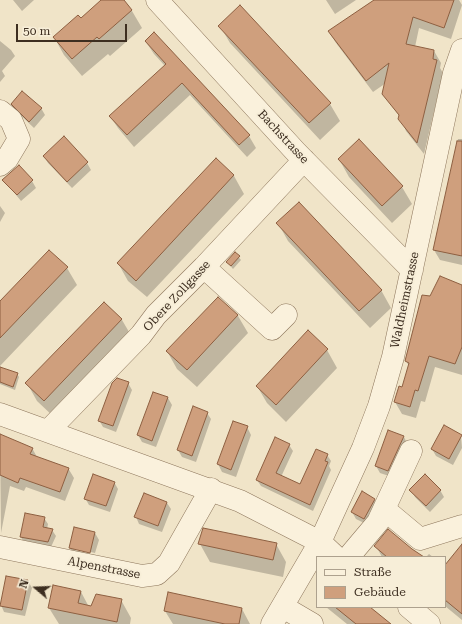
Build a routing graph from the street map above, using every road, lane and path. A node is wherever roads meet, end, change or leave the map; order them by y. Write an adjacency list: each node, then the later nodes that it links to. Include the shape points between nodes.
1 (157, 0): 5 (street, Bachstrasse)
2 (462, 50): 3 (street, Waldheimstrasse, via 454,73)
3 (455, 101): 7 (street, Waldheimstrasse)
4 (0, 112): 6 (street, via 11,120 18,139 7,159)
5 (304, 160): 7 (street, Bachstrasse); 8 (street, Obere Zollgasse)
6 (0, 165)
7 (412, 270): 17 (street, Waldheimstrasse, via 393,357 379,406 363,448)
8 (209, 271): 9 (street, via 225,276); 10 (street, via 272,329); 12 (street, Obere Zollgasse, via 156,315)
9 (260, 309)
10 (286, 314)
11 (0, 414): 12 (street)
12 (48, 431): 14 (street)
13 (411, 451): 15 (street)
14 (211, 490): 17 (street, via 270,515); 18 (street, Alpenstrasse, via 169,563 157,574 142,576)
15 (384, 509): 16 (street, via 420,538); 19 (street, via 378,522)
16 (462, 526)
17 (320, 542): 19 (street, via 341,546); 21 (street, Waldheimstrasse)
18 (0, 547)
19 (348, 556)
20 (409, 608): 23 (street)
21 (277, 615): 22 (street)
22 (312, 624)
23 (429, 624)

